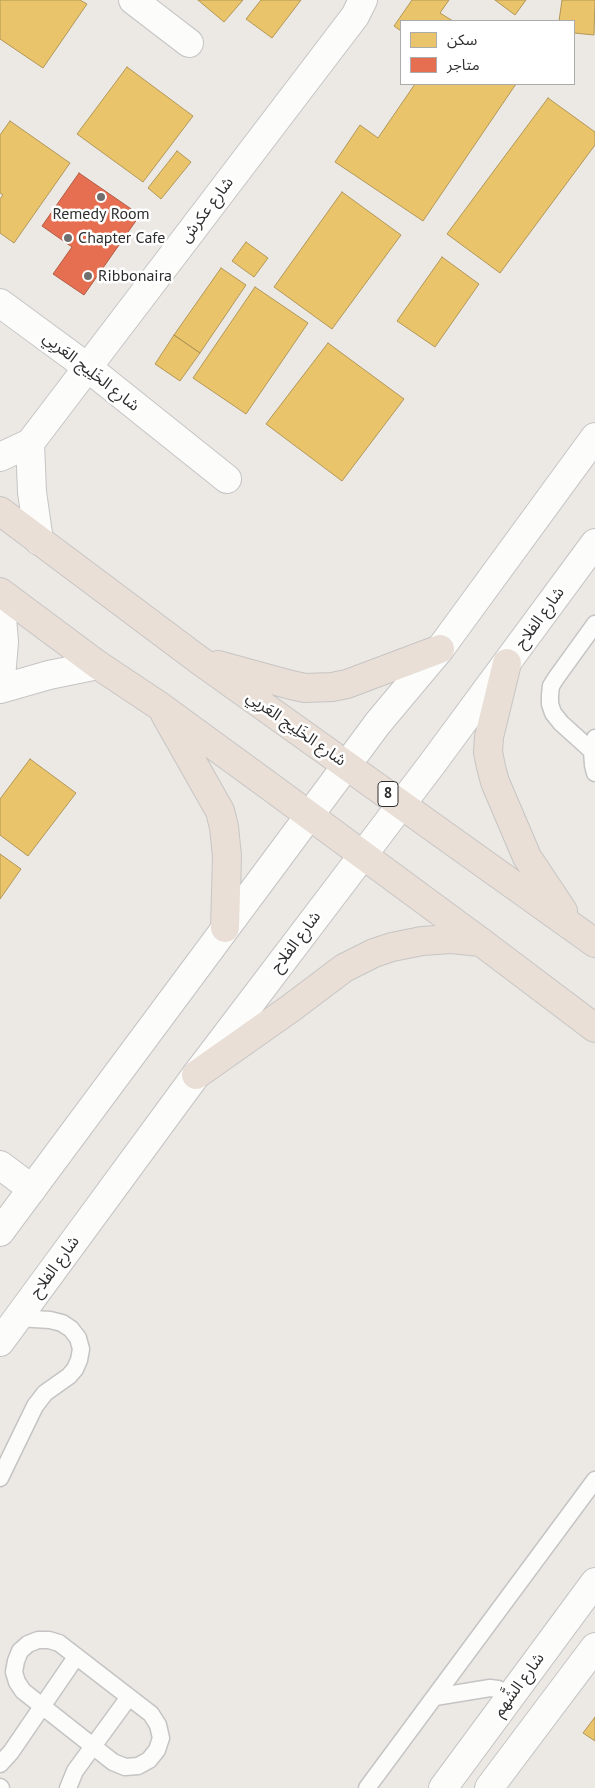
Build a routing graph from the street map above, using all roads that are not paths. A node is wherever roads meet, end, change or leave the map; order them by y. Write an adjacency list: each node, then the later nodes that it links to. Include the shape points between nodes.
1 (133, 0): 3 (main road)
2 (363, 0): 5 (main road, شارع عكرش, via 355,16)
3 (189, 43)
4 (0, 303): 5 (main road, شارع الخَلِيج العَربِي)
5 (87, 367): 7 (main road, شارع عكرش); 9 (main road, شارع الخَلِيج العَربِي)
6 (595, 437): 15 (main road)
7 (30, 443): 8 (main road, شارع عكرش); 11 (main road)
8 (0, 456)
9 (227, 479)
10 (0, 511): 11 (highway, شارع الخَلِيج العَربِي / 8)
11 (39, 541): 16 (highway, شارع الخَلِيج العَربِي / 8)
12 (595, 543): 17 (main road, شارع الفلاح)
13 (0, 592): 18 (highway); 19 (main road, via 4,642)
14 (595, 624): 21 (lane, via 556,678 550,695 550,704 561,723)
15 (440, 649): 16 (highway, via 347,684 318,688 291,685); 22 (main road)
16 (199, 660): 22 (highway, شارع الخَلِيج العَربِي / 8)
17 (507, 663): 24 (main road, شارع الفلاح); 28 (highway, via 489,737 488,752 495,782 527,857 558,905)
18 (98, 665): 19 (main road); 20 (highway)
19 (0, 689)
20 (161, 706): 25 (highway); 27 (highway, via 220,811 227,856)
21 (594, 744): 23 (lane)
22 (347, 765): 24 (highway, شارع الخَلِيج العَربِي / 8); 25 (main road)
23 (595, 773)
24 (402, 804): 26 (main road, شارع الفلاح); 28 (highway, شارع الخَلِيج العَربِي / 8)
25 (309, 815): 26 (highway); 27 (main road)
26 (363, 854): 29 (highway); 31 (main road, شارع الفلاح)
27 (225, 928): 33 (main road)
28 (586, 936)
29 (481, 942): 30 (highway); 31 (highway, via 422,941 374,953 344,968)
30 (595, 1028)
31 (196, 1075): 35 (main road, شارع الفلاح)
32 (0, 1165): 33 (main road)
33 (32, 1189): 34 (main road)
34 (0, 1232)
35 (18, 1318): 36 (main road, شارع الفلاح); 37 (lane, via 62,1323 78,1338 81,1349 75,1369 45,1393 35,1406)
36 (0, 1342)
37 (0, 1478)
38 (595, 1480): 44 (lane)
39 (595, 1582): 42 (main road, شارع الشَّهم)
40 (595, 1648): 51 (main road)
41 (76, 1657): 43 (lane); 45 (lane); 45 (lane, via 58,1643 48,1640 28,1644 20,1652 14,1672 17,1682)
42 (511, 1695): 44 (lane, via 490,1688); 50 (main road, شارع الشَّهم)
43 (129, 1697): 46 (lane); 46 (lane, via 151,1714 158,1725 160,1738 157,1750 138,1766 125,1766 113,1762)
44 (435, 1697): 49 (lane)
45 (42, 1706): 46 (lane); 47 (lane)
46 (93, 1746): 48 (lane, via 75,1771)
47 (0, 1764)
48 (68, 1788)
49 (367, 1788)
50 (443, 1788)
51 (489, 1788)

